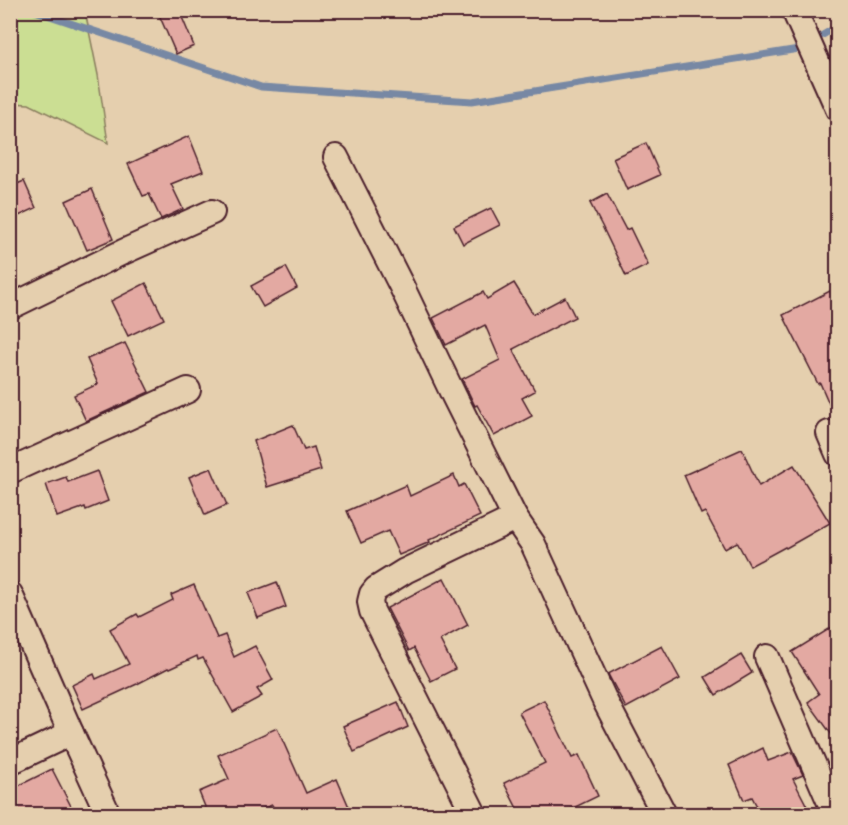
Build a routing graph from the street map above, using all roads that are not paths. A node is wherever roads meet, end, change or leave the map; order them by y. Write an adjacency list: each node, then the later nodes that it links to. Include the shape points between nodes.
1 (794, 10): 2 (street)
2 (837, 109)
3 (336, 157): 8 (street)
4 (212, 212): 5 (street)
5 (10, 307)
6 (188, 390): 7 (street)
7 (10, 471)
8 (514, 518): 14 (street, via 405,571 376,589 370,602); 15 (street, via 533,544 605,701)
9 (10, 594): 11 (street)
10 (767, 657): 16 (street)
11 (71, 733): 12 (street); 13 (street)
12 (10, 762)
13 (108, 814)
14 (474, 814)
15 (664, 814)
16 (836, 814)

